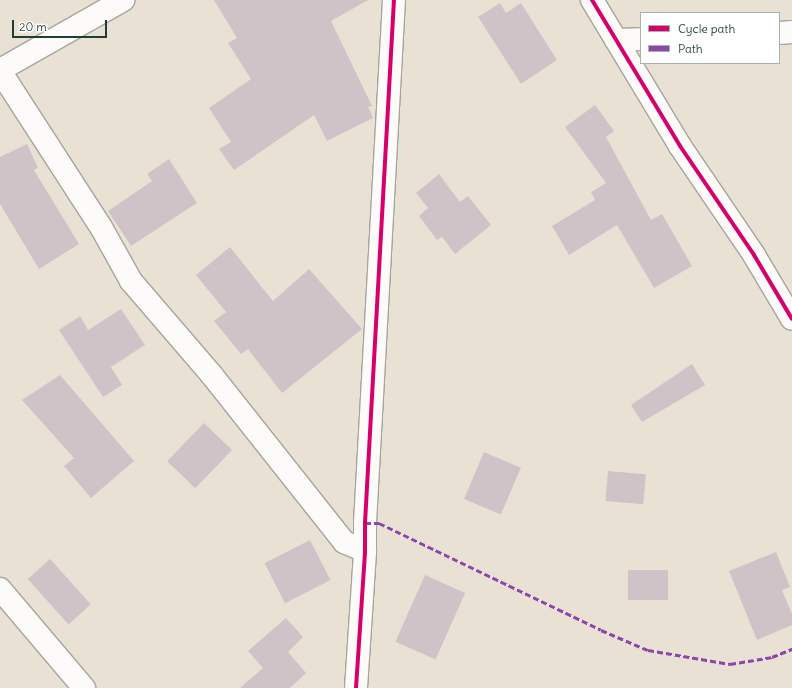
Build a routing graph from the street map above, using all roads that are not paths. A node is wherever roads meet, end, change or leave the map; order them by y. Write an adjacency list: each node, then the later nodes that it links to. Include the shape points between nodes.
1 (124, 0): 8 (street)
2 (394, 0): 10 (street)
3 (592, 0): 6 (street)
4 (792, 32): 5 (street)
5 (780, 33)
6 (616, 40): 7 (street); 9 (street, via 680,146 754,256)
7 (640, 40)
8 (0, 71): 10 (street, via 101,227 131,281 212,374 344,542)
9 (792, 320)
10 (365, 551): 13 (street)
11 (0, 589): 12 (street)
12 (84, 688)
13 (356, 688)

